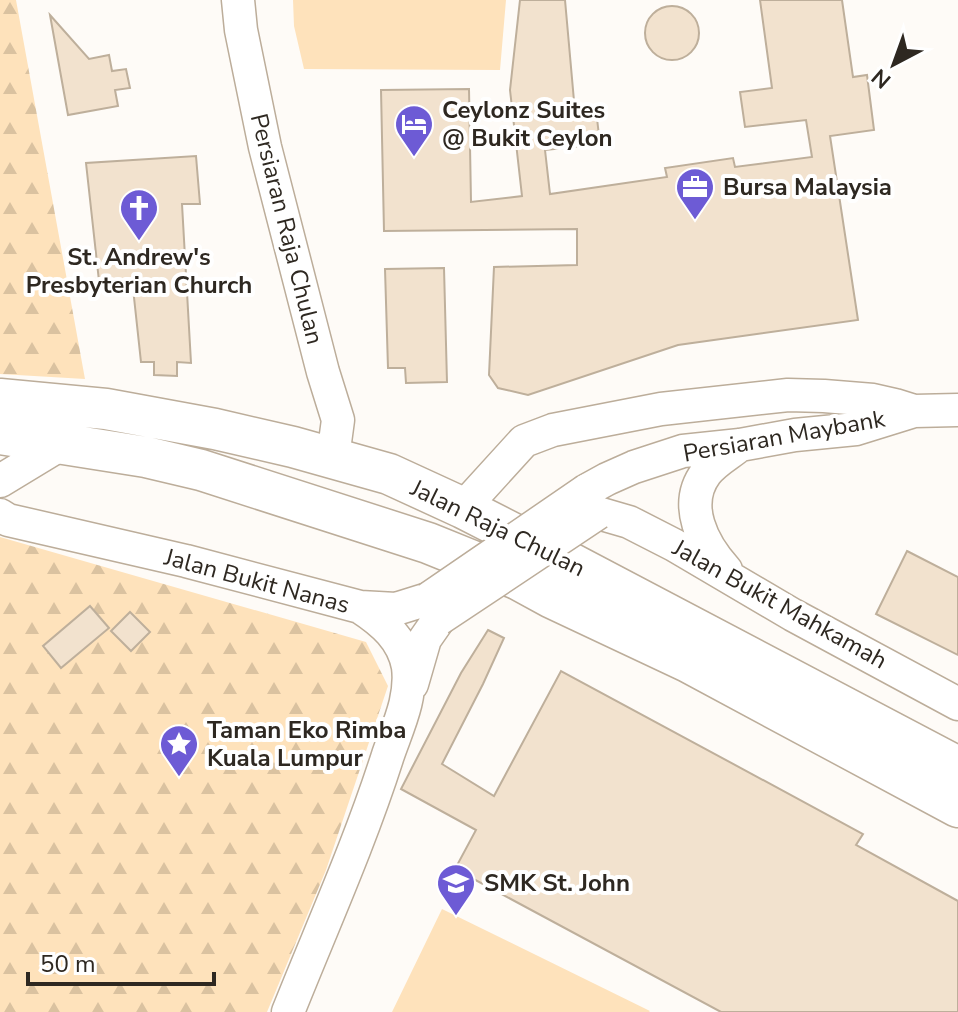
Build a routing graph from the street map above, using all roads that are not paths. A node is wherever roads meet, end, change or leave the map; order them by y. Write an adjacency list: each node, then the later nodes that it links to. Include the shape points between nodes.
1 (238, 0): 8 (street, Persiaran Raja Chulan, via 268,159 338,420)
2 (0, 399): 8 (main road, Jalan Raja Chulan, via 106,409)
3 (958, 410): 4 (street, Persiaran Maybank)
4 (914, 411): 7 (street, Persiaran Maybank, via 856,429); 12 (street, Persiaran Maybank, via 873,400 788,395 661,409 553,430 524,441)
5 (0, 434): 6 (main road, Jalan Raja Chulan)
6 (61, 444): 9 (main road, Jalan Raja Chulan); 10 (street)
7 (740, 445): 11 (street, Persiaran Maybank, via 683,451 634,467 607,479); 15 (street, via 707,472 695,507 708,548)
8 (333, 457): 9 (main road, via 327,479 303,486); 12 (main road, Jalan Raja Chulan, via 389,474); 14 (main road, via 359,506)
9 (201, 470): 14 (main road, Jalan Raja Chulan)
10 (0, 481)
11 (593, 501): 15 (street, Jalan Bukit Mahkamah); 17 (street, Persiaran Maybank, bridge)
12 (463, 508): 20 (main road, Jalan Raja Chulan)
13 (0, 515): 16 (street, Jalan Bukit Nanas)
14 (428, 543): 21 (main road, Jalan Raja Chulan, via 517,579 688,662)
15 (740, 585): 19 (street, Jalan Bukit Mahkamah)
16 (360, 607): 17 (street, Persiaran Maybank); 18 (street, Jalan Bukit Nanas, via 403,648)
17 (434, 609): 18 (street)
18 (409, 695): 22 (street, Jalan Bukit Nanas, via 370,811)
19 (958, 704)
20 (958, 767)
21 (958, 807)
22 (288, 1012)

